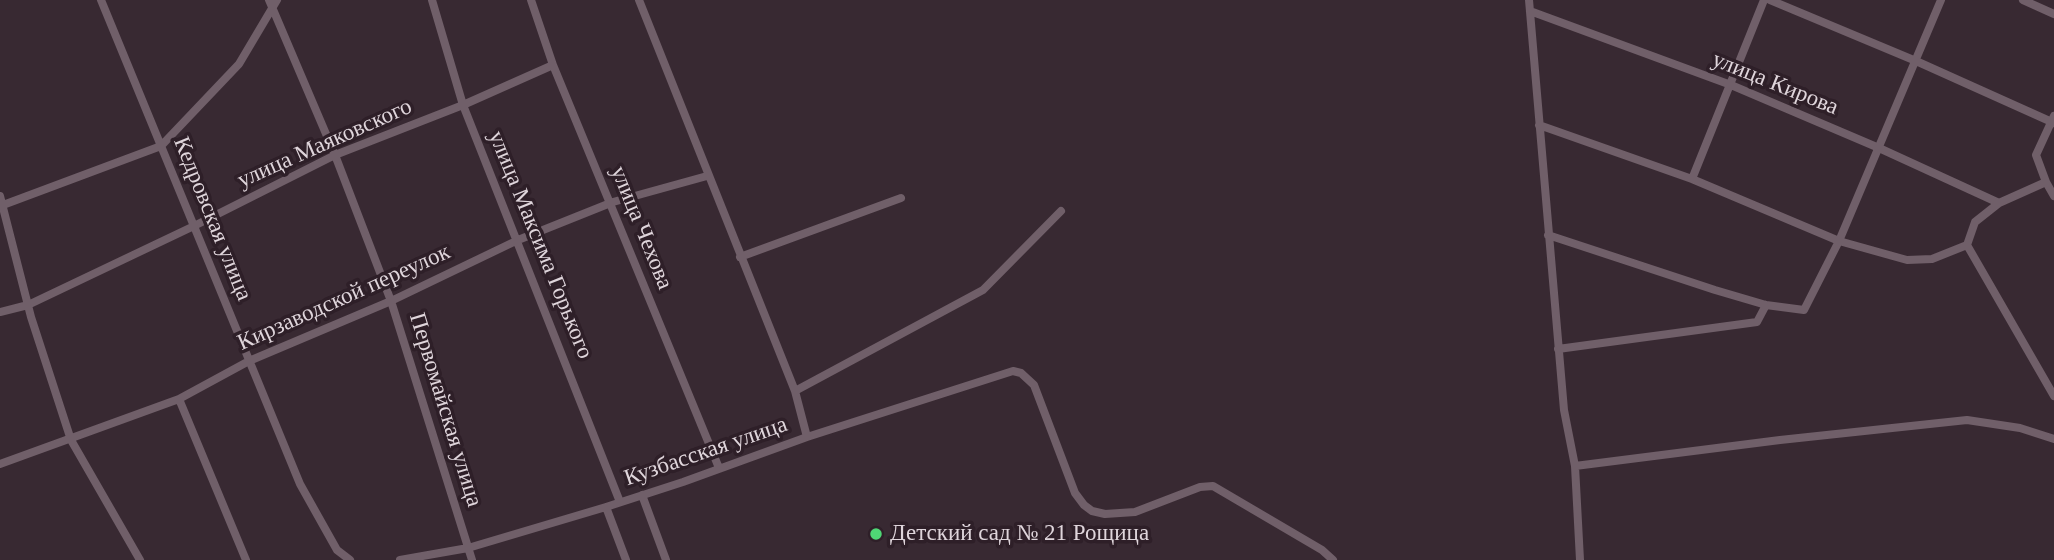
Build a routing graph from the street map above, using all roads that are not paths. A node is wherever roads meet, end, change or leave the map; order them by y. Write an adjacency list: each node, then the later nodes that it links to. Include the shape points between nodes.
1 (101, 0): 19 (street, Кедровская улица)
2 (432, 0): 16 (street, улица Максима Горького)
3 (531, 0): 14 (street, улица Чехова)
4 (639, 0): 22 (street)
5 (1529, 0): 11 (street)
6 (1764, 0): 15 (street)
7 (1770, 0): 13 (street)
8 (1941, 0): 13 (street)
9 (2023, 0): 12 (street)
10 (273, 3): 19 (street, via 239,64); 21 (street, Первомайская улица)
11 (1530, 11): 15 (street, улица Кирова); 18 (street)
12 (2054, 14)
13 (1916, 61): 17 (street); 20 (street)
14 (554, 65): 16 (street, улица Маяковского); 29 (street, улица Чехова)
15 (1731, 85): 20 (street, улица Кирова); 23 (street)
16 (463, 105): 21 (street, улица Маяковского); 33 (street, улица Максима Горького)
17 (2053, 120): 24 (street, via 2036,155)
18 (1539, 125): 23 (street); 32 (street)
19 (161, 146): 27 (street); 31 (street, Кедровская улица)
20 (1879, 148): 28 (street, улица Кирова); 34 (street)
21 (335, 155): 31 (street, улица Маяковского); 37 (street, Первомайская улица)
22 (707, 176): 29 (street, Кирзаводской переулок); 36 (street)
23 (1692, 179): 34 (street)
24 (2046, 182): 25 (street); 28 (street)
25 (2054, 196)
26 (901, 198): 36 (street)
27 (1, 200): 38 (street)
28 (1999, 203): 35 (street, via 1975,222)
29 (610, 204): 33 (street, Кирзаводской переулок); 51 (street, улица Чехова)
30 (1061, 211): 43 (street, via 983,290)
31 (194, 226): 38 (street, улица Маяковского); 42 (street, Кедровская улица)
32 (1548, 235): 39 (street); 41 (street)
33 (518, 240): 37 (street, Кирзаводской переулок); 53 (street, улица Максима Горького)
34 (1839, 241): 35 (street, via 1907,260 1932,259); 39 (street, via 1804,310)
35 (1967, 244): 44 (street)
36 (740, 257): 43 (street)
37 (391, 301): 42 (street, Кирзаводской переулок); 55 (street, Первомайская улица)
38 (28, 305): 40 (street, улица Маяковского); 48 (street)
39 (1766, 305): 41 (street, via 1756,321)
40 (0, 312)
41 (1558, 349): 50 (street)
42 (249, 361): 45 (street, Кирзаводской переулок); 59 (street, Кедровская улица, via 300,484 337,550)
43 (795, 391): 46 (street)
44 (2054, 396)
45 (179, 399): 48 (street, Кирзаводской переулок); 58 (street)
46 (807, 437): 51 (street, Кузбасская улица); 63 (street, Кузбасская улица, via 1006,372 1021,373 1037,390 1076,493 1092,511 1135,512 1200,486 1213,486)
47 (2054, 439): 50 (street, via 1967,420)
48 (71, 440): 49 (street, Кирзаводской переулок); 57 (street)
49 (0, 464)
50 (1575, 466): 64 (street)
51 (719, 468): 52 (street, Кузбасская улица)
52 (642, 495): 53 (street, Кузбасская улица); 62 (street)
53 (620, 502): 54 (street, Кузбасская улица)
54 (606, 507): 55 (street, Кузбасская улица); 61 (street)
55 (468, 548): 56 (street, Кузбасская улица); 60 (street, Первомайская улица)
56 (404, 559)
57 (140, 560)
58 (246, 560)
59 (350, 560)
60 (472, 560)
61 (626, 560)
62 (666, 560)
63 (1333, 560)
64 (1580, 560)

